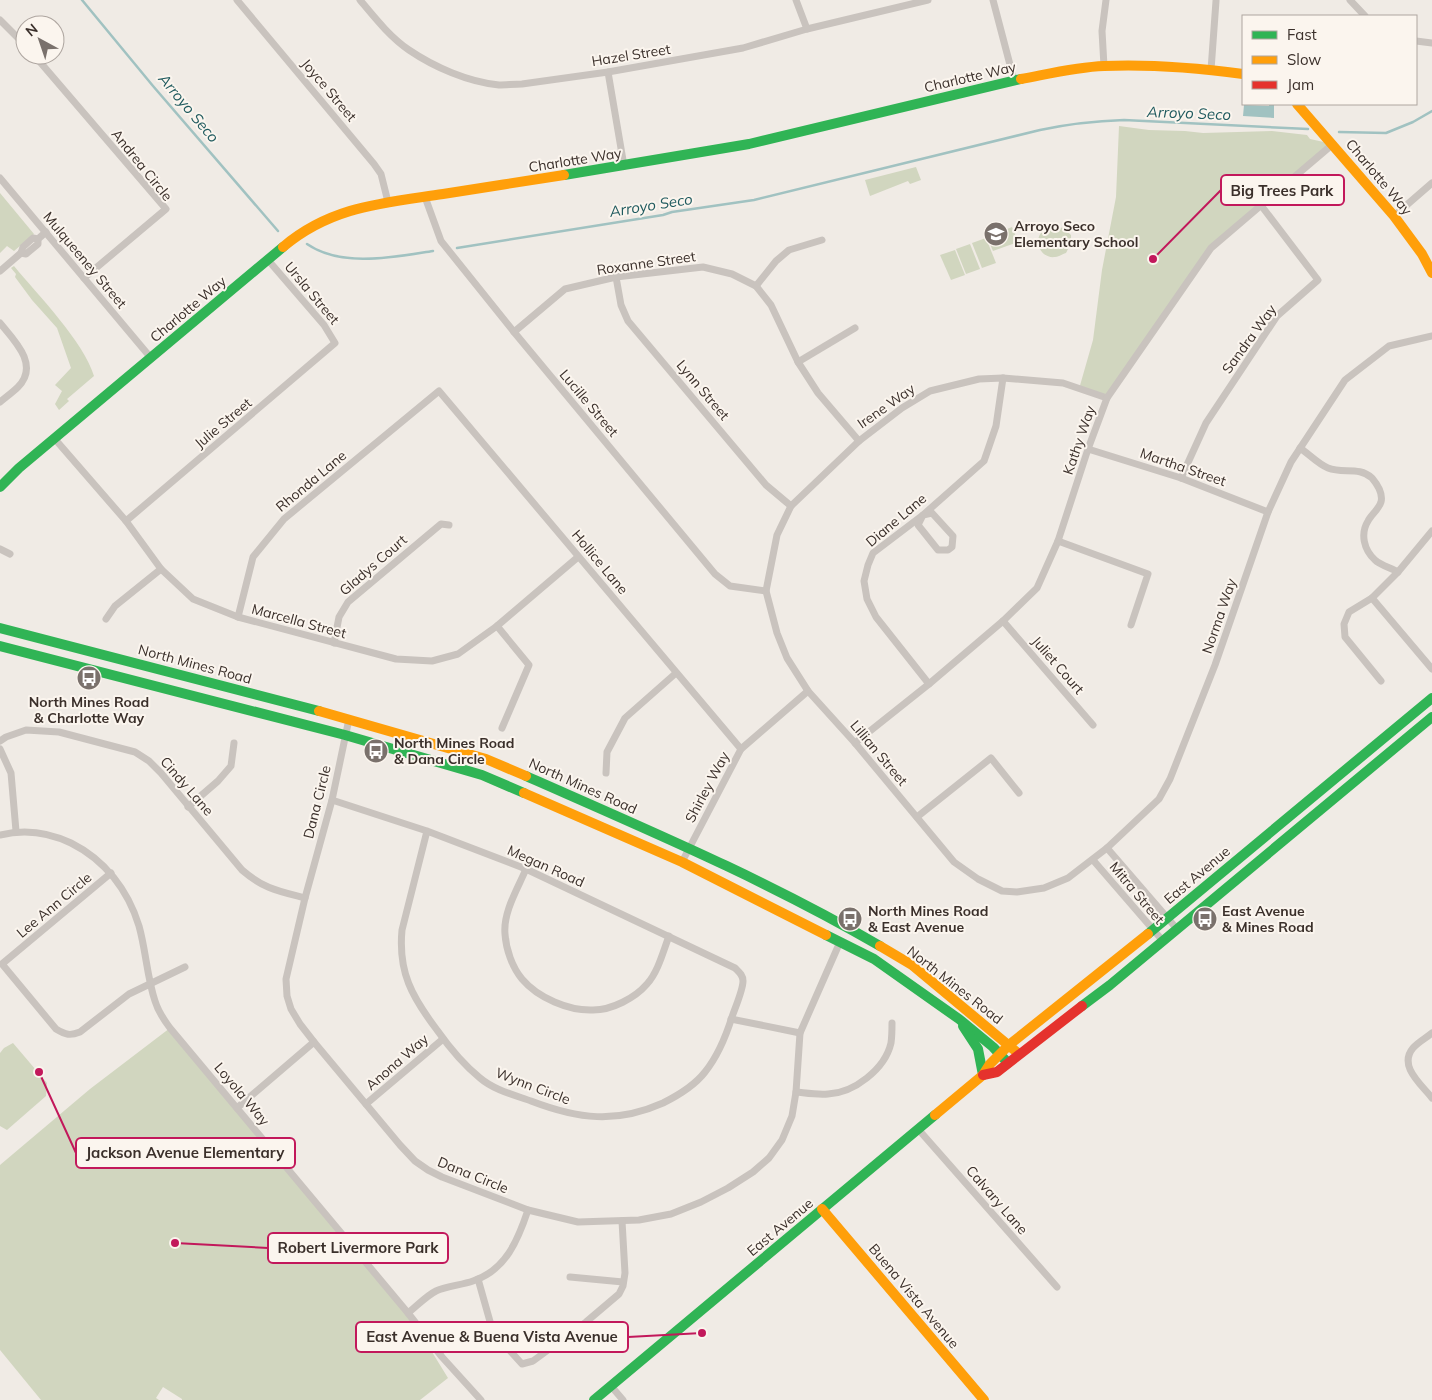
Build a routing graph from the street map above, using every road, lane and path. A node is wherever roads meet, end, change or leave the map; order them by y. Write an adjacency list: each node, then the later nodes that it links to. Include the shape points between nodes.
1 (237, 0): 28 (street, Joyce Street, via 374,164 381,174)
2 (360, 0): 19 (street, Hazel Street, via 408,50 450,72 478,81 522,84)
3 (796, 0): 12 (street)
4 (928, 0): 9 (street, Hazel Street)
5 (993, 0): 21 (street)
6 (1106, 0): 17 (street, via 1102,31)
7 (1216, 0): 18 (street)
8 (1350, 0): 10 (street)
9 (896, 4): 12 (street, Hazel Street)
10 (1364, 15)
11 (0, 20): 13 (street)
12 (807, 29): 19 (street, Hazel Street, via 743,48)
13 (15, 35)
14 (1417, 41): 15 (street)
15 (1432, 43)
16 (43, 65): 37 (street, Andrea Circle, via 166,209)
17 (1104, 66): 18 (main road, Charlotte Way); 21 (main road, Charlotte Way)
18 (1211, 70): 20 (main road, Charlotte Way)
19 (608, 72): 24 (street)
20 (1242, 74)
21 (1014, 80): 24 (main road, Charlotte Way, via 749,144)
22 (1298, 105): 23 (main road, Charlotte Way)
23 (1330, 140): 29 (street, Kathy Way); 30 (main road, Charlotte Way)
24 (624, 166): 27 (main road, Charlotte Way)
25 (0, 178): 31 (street, Mulqueeney Street)
26 (1432, 183): 30 (street)
27 (425, 196): 28 (main road, Charlotte Way); 41 (street, Lucille Street, via 441,241)
28 (388, 202): 33 (main road, Charlotte Way, via 327,218 301,232)
29 (1260, 204): 48 (street, Kathy Way, via 1211,248); 54 (street, Sandra Way, via 1318,280 1278,316 1206,423)
30 (1394, 216): 35 (main road, Charlotte Way)
31 (46, 232): 34 (street, via 38,239 33,238 23,247 22,253); 37 (street, Mulqueeney Street)
32 (822, 240): 38 (street, via 789,250)
33 (268, 260): 43 (street, Ursla Street, via 324,325); 44 (main road, Charlotte Way)
34 (0, 271)
35 (1432, 273)
36 (616, 277): 38 (street, Roxanne Street, via 702,267 732,274); 41 (street, Roxanne Street, via 565,289); 56 (street, Lynn Street, via 621,305 628,321 766,485)
37 (84, 278): 44 (street, Mulqueeney Street)
38 (756, 286): 45 (street, Roxanne Street, via 771,305)
39 (0, 323): 49 (street, via 22,349 27,365 23,382)
40 (855, 328): 45 (street)
41 (514, 332): 68 (street, Lucille Street, via 715,574 730,586)
42 (1432, 336): 52 (street, Norma Way, via 1389,346 1345,380)
43 (335, 344): 59 (street, Julie Street)
44 (151, 358): 50 (main road, Charlotte Way)
45 (798, 362): 51 (street, Roxanne Street, via 818,393)
46 (1003, 378): 48 (street, Irene Way, via 1063,383); 51 (street, Irene Way, via 979,379 930,391); 58 (street, Diane Lane, via 996,426 984,461)
47 (439, 391): 65 (street, Hollice Lane); 70 (street, Rhonda Lane, via 284,519 253,557)
48 (1107, 398): 53 (street, Kathy Way)
49 (0, 402)
50 (54, 438): 55 (main road, Charlotte Way); 59 (street, Marcella Street)
51 (859, 441): 56 (street, Irene Way)
52 (1300, 448): 57 (street, Norma Way, via 1290,462); 67 (street, via 1328,468 1355,470 1372,479 1381,493 1381,504 1366,523 1364,541 1376,561)
53 (1088, 449): 54 (street, Martha Street); 62 (street, Kathy Way)
54 (1181, 478): 57 (street, Martha Street)
55 (0, 487)
56 (791, 506): 68 (street, Irene Way, via 777,535)
57 (1268, 512): 103 (street, Norma Way, via 1215,665 1170,779 1159,799)
58 (923, 515): 58 (street, via 932,513 953,536 952,547 938,550 918,524); 81 (street, Diane Lane, via 873,553 864,581 867,599 876,617)
59 (126, 521): 66 (street, Marcella Street)
60 (449, 524): 76 (street, Gladys Court, via 441,524 348,602 340,617)
61 (1432, 531): 67 (street)
62 (1058, 541): 72 (street, Kathy Way, via 1037,588); 73 (street, via 1148,574)
63 (0, 550): 64 (street)
64 (10, 554)
65 (578, 557): 74 (street, Marcella Street); 79 (street, Hollice Lane)
66 (161, 569): 70 (street, Marcella Street, via 193,599); 71 (street, via 115,606)
67 (1398, 572): 69 (street)
68 (766, 591): 82 (street, Lillian Street, via 787,658)
69 (1372, 598): 78 (street); 80 (street, via 1349,612 1344,624 1345,637)
70 (238, 617): 76 (street, Marcella Street)
71 (106, 619)
72 (1004, 621): 81 (street, Kathy Way); 86 (street, Juliet Court)
73 (1131, 625)
74 (497, 626): 76 (street, Marcella Street, via 458,654 432,661 396,659); 87 (street, via 529,665)
75 (0, 628): 85 (main road, North Mines Road)
76 (334, 643)
77 (0, 646): 88 (main road, North Mines Road)
78 (1432, 669)
79 (676, 673): 93 (street, Hollice Lane); 94 (street, via 625,718 607,752)
80 (1381, 681)
81 (929, 684): 90 (street, Kathy Way)
82 (808, 691): 90 (street, Lillian Street); 93 (street, Shirley Way)
83 (1432, 698): 110 (main road, East Avenue)
84 (1432, 717): 111 (main road, East Avenue)
85 (349, 719): 88 (street, Dana Circle); 102 (main road, North Mines Road, via 486,759)
86 (1093, 725)
87 (502, 728)
88 (345, 736): 96 (street, Dana Circle); 105 (main road, North Mines Road, via 482,775)
89 (0, 741): 97 (street, Cindy Lane, via 26,730 43,730 135,752 160,773)
90 (854, 742): 98 (street, Lillian Street)
91 (234, 743): 97 (street, via 231,766)
92 (0, 749): 99 (street, via 11,773)
93 (741, 749): 102 (street, Shirley Way)
94 (606, 773)
95 (1019, 794): 98 (street, via 991,758)
96 (332, 800): 100 (street, Megan Road); 109 (street, Dana Circle)
97 (188, 807): 109 (street, Cindy Lane, via 256,882)
98 (917, 817): 108 (street, Lillian Street, via 954,862 1002,891)
99 (16, 831): 101 (street, Loyola Way); 107 (street, Loyola Way, via 60,838 93,856)
100 (427, 831): 106 (street, Megan Road); 125 (street, Wynn Circle, via 402,930 401,946 403,969 411,990)
101 (0, 834)
102 (690, 848): 105 (street, Shirley Way); 117 (main road, North Mines Road, via 845,926)
103 (1107, 848): 104 (street, Norma Way); 110 (street, Mitra Street)
104 (1093, 860): 108 (street, Norma Way, via 1068,878 1044,888); 112 (street, Mitra Street)
105 (682, 862): 114 (main road, North Mines Road)
106 (526, 869): 113 (street, Megan Road); 113 (street, via 506,918 504,932 508,953 518,972 531,988 546,998 581,1009 613,1007 648,984)
107 (111, 873): 119 (street, Loyola Way, via 131,905); 119 (street, Lee Ann Circle, via 2,964 56,1029 71,1036 118,1001)
108 (1017, 892)
109 (305, 898): 126 (street, Dana Circle, via 286,979 287,996 291,1009)
110 (1167, 918): 111 (street, Mitra Street); 112 (main road, East Avenue)
111 (1177, 929): 115 (main road, East Avenue)
112 (1152, 930): 115 (street, Mitra Street); 127 (main road, East Avenue)
113 (670, 936): 118 (street, Megan Road)
114 (840, 942): 117 (main road, via 854,939 902,966); 121 (main road, North Mines Road, via 874,959); 123 (street, Dana Circle)
115 (1163, 942): 129 (main road, East Avenue)
116 (185, 967): 119 (street)
117 (916, 968): 127 (main road, North Mines Road)
118 (741, 974): 120 (street, Wynn Circle, via 743,981)
119 (151, 983): 135 (street, Loyola Way, via 155,1001 170,1028)
120 (731, 1019): 123 (street); 125 (street, Wynn Circle, via 716,1055 693,1085 647,1110 598,1118 556,1111 496,1088 481,1079)
121 (959, 1019): 128 (main road, North Mines Road); 131 (main road, via 978,1049)
122 (892, 1023): 132 (street, via 891,1044 886,1054 877,1069 862,1081 845,1091 828,1094)
123 (800, 1033): 132 (street, Dana Circle)
124 (1432, 1033): 133 (street, via 1413,1047 1407,1058 1409,1071)
125 (443, 1039): 134 (street, Anona Way)
126 (314, 1042): 134 (street, Dana Circle); 135 (street)
127 (1008, 1045): 128 (main road, East Avenue); 129 (main road, North Mines Road)
128 (999, 1053): 130 (main road, North Mines Road); 131 (main road, East Avenue)
129 (1018, 1054): 130 (main road, East Avenue)
130 (1008, 1063): 131 (main road, East Avenue, via 997,1072)
131 (984, 1075): 136 (main road, East Avenue)
132 (796, 1092): 139 (street, Dana Circle, via 792,1116 782,1140 754,1172 722,1192 671,1214)
133 (1432, 1098)
134 (366, 1104): 138 (street, Dana Circle, via 415,1161 428,1170)
135 (237, 1108): 144 (street, Loyola Way)
136 (918, 1129): 137 (main road, East Avenue); 143 (street, Calvary Lane)
137 (822, 1209): 145 (main road, East Avenue); 149 (main road, Buena Vista Avenue)
138 (528, 1210): 139 (street, Dana Circle, via 578,1222); 141 (street, via 512,1251 489,1274)
139 (622, 1221): 142 (street)
140 (570, 1277): 142 (street)
141 (478, 1279): 142 (street, via 491,1324 522,1364 533,1361 586,1322 619,1294); 144 (street, via 436,1291)
142 (623, 1282)
143 (1057, 1287)
144 (408, 1313): 146 (street, Loyola Way)
145 (611, 1386): 147 (main road, East Avenue); 148 (street)
146 (481, 1400)
147 (594, 1400)
148 (623, 1400)
149 (984, 1400)

